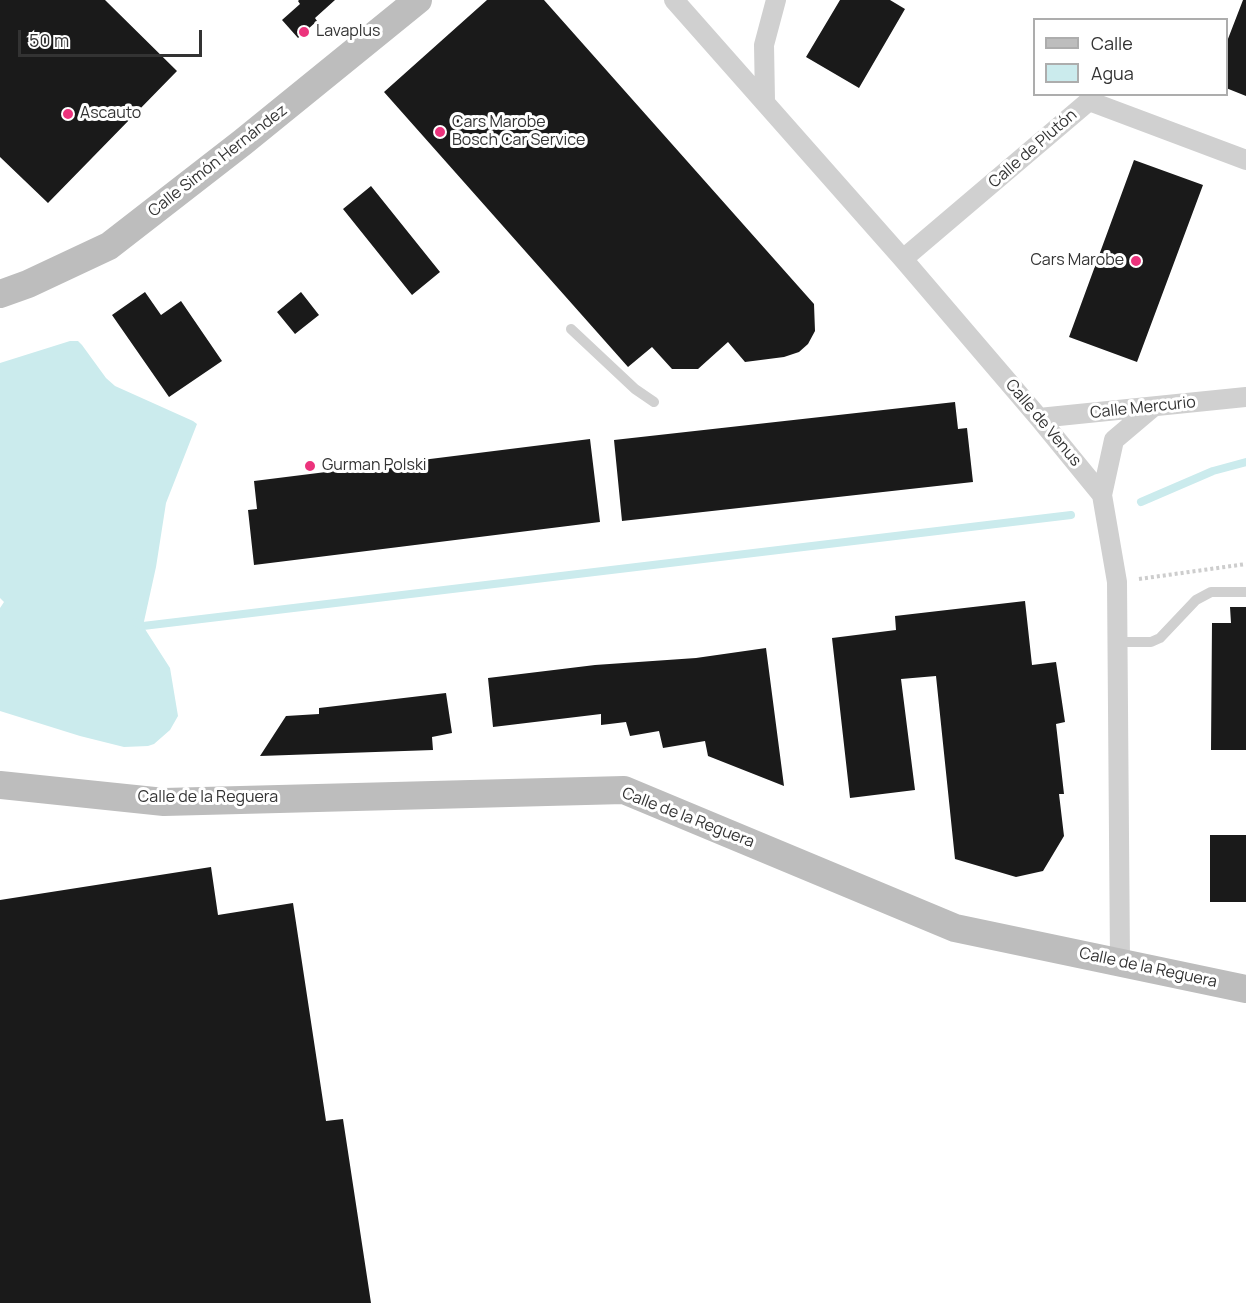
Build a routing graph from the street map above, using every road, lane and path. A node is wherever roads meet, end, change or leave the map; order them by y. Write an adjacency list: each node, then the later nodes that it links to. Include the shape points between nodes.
1 (418, 0): 7 (street, Calle Simón Hernández, via 109,246)
2 (674, 0): 4 (street, Calle de Venus)
3 (776, 0): 4 (street, via 764,45)
4 (765, 100): 6 (street, Calle de Venus)
5 (1246, 160): 6 (street, Calle de Plutón, via 1089,101)
6 (903, 259): 12 (street, Calle de Venus)
7 (0, 294)
8 (571, 329): 10 (lane)
9 (1246, 397): 11 (street, Calle Mercurio)
10 (654, 402)
11 (1153, 407): 12 (street, Calle Mercurio); 13 (street, via 1114,440)
12 (1040, 418): 13 (street, Calle de Venus)
13 (1101, 495): 15 (street, Calle de Venus)
14 (1246, 564): 15 (path)
15 (1117, 582): 17 (street, Calle de Venus)
16 (1246, 592): 17 (lane, via 1211,592 1196,600 1160,638 1151,642)
17 (1118, 642): 19 (street, Calle de Venus)
18 (0, 785): 19 (street, Calle de la Reguera, via 164,802 624,790 955,927)
19 (1120, 962): 20 (street, Calle de la Reguera)
20 (1246, 989)

